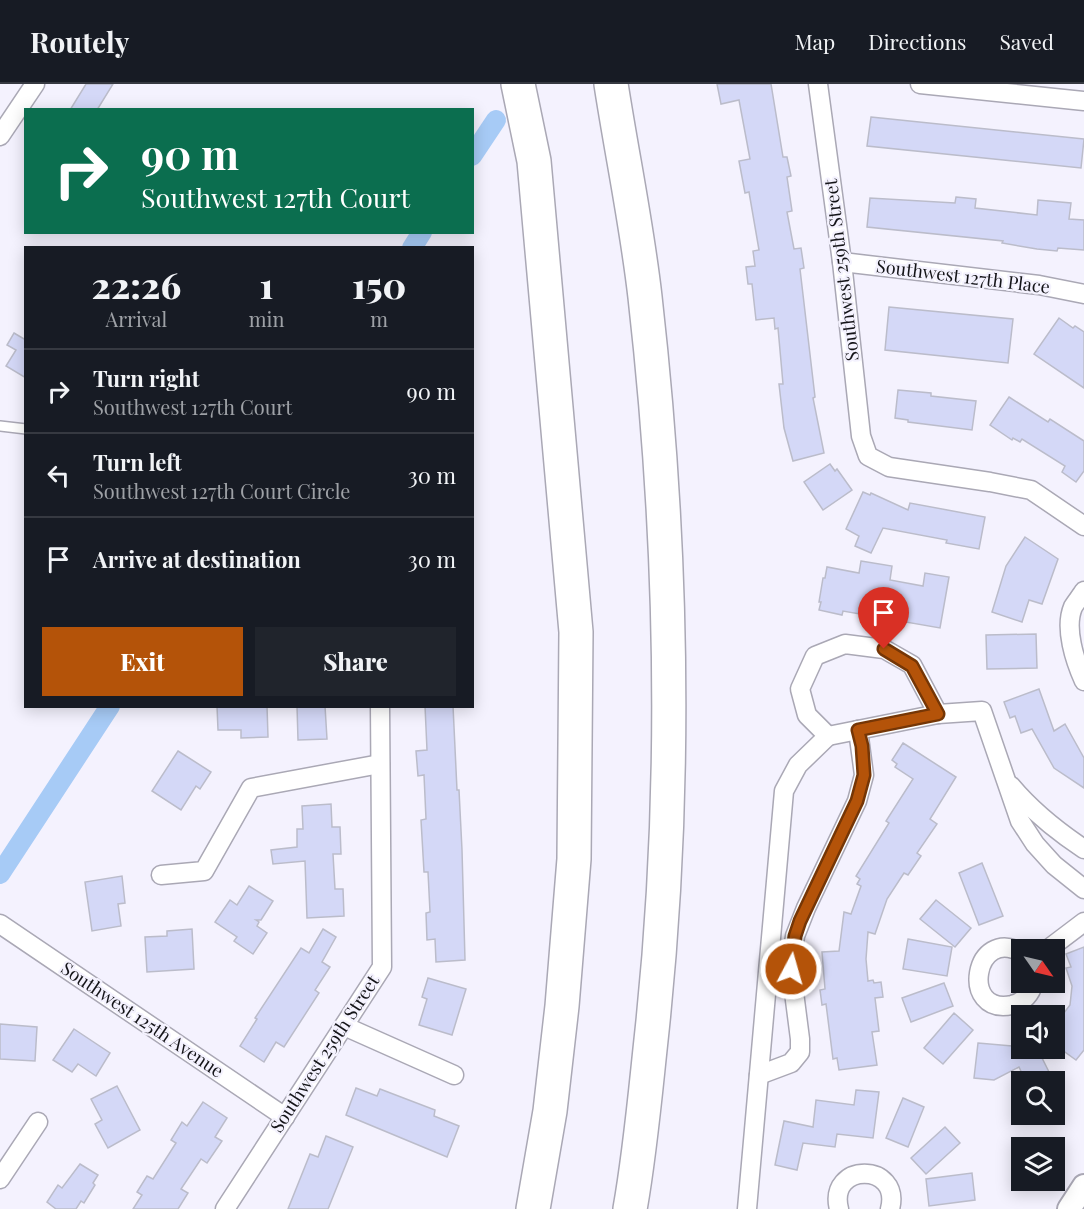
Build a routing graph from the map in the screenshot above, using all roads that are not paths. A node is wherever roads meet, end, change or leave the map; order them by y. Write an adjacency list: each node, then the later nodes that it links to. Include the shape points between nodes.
1 (35, 84): 7 (street)
2 (518, 84): 37 (highway, via 534,162 576,632 574,859 562,1006)
3 (611, 84): 38 (highway, via 645,295 668,598 670,751 664,897 638,1164)
4 (818, 84): 8 (street, Southwest 259th Street)
5 (920, 84): 6 (street)
6 (1084, 101)
7 (0, 136)
8 (842, 262): 9 (street, Southwest 127th Place, via 1039,285); 12 (street, Southwest 259th Street, via 861,436 868,456 889,467 1031,490)
9 (1084, 294)
10 (0, 426): 11 (lane)
11 (24, 429)
12 (1084, 526)
13 (1084, 591): 14 (street, via 1072,608 1070,637)
14 (1084, 681)
15 (380, 708): 19 (street, Southwest 259th Street)
16 (938, 714): 17 (street); 18 (street, via 912,666 884,649 845,644 815,656 800,688 807,715); 20 (street, via 982,711)
17 (858, 730): 18 (street); 31 (street, via 864,775 857,801 795,936 791,969 800,1052 791,1063)
18 (828, 736): 31 (street, via 798,765 784,791)
19 (380, 764): 22 (street, via 250,788 204,871); 29 (street, Southwest 259th Street, via 382,967)
20 (1004, 776): 21 (street, via 1027,804); 23 (street, via 1020,821 1035,844)
21 (1084, 849)
22 (161, 875)
23 (1084, 890)
24 (1084, 922): 26 (street)
25 (3, 926): 32 (street, Southwest 125th Avenue)
26 (1062, 939)
27 (1011, 949): 28 (street, via 1002,948 984,958 977,974 981,992 1006,1006 1016,1004)
28 (1030, 993)
29 (344, 1026): 30 (street); 32 (street, Southwest 259th Street)
30 (454, 1075)
31 (759, 1075): 39 (street)
32 (285, 1117): 36 (street, Southwest 259th Street)
33 (38, 1122): 34 (street)
34 (0, 1179)
35 (1084, 1186): 42 (street)
36 (225, 1209)
37 (533, 1209)
38 (630, 1209)
39 (747, 1209)
40 (838, 1209): 41 (street, via 837,1197 845,1182 851,1176 868,1173 889,1187)
41 (890, 1209)
42 (1069, 1209)

